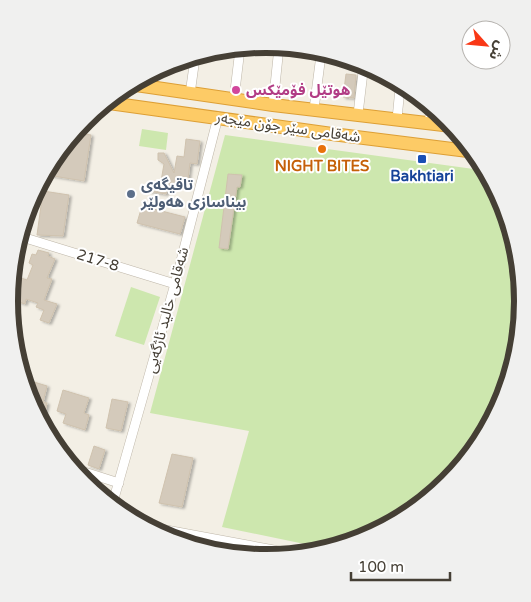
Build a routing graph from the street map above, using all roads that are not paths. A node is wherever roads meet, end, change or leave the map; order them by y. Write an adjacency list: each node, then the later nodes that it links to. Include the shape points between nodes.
1 (278, 54): 11 (street)
2 (239, 55): 9 (street)
3 (320, 59): 12 (street)
4 (194, 63): 8 (street)
5 (363, 73): 13 (street)
6 (142, 86): 8 (highway, شەقامی سێر جۆن مێجەر)
7 (399, 93): 16 (street)
8 (190, 94): 9 (highway, شەقامی سێر جۆن مێجەر)
9 (234, 99): 11 (highway, شەقامی سێر جۆن مێجەر)
10 (115, 104): 15 (highway, شەقامی سێر جۆن مێجەر)
11 (272, 105): 12 (highway, شەقامی سێر جۆن مێجەر)
12 (314, 109): 13 (highway, شەقامی سێر جۆن مێجەر)
13 (358, 114): 16 (highway, شەقامی سێر جۆن مێجەر)
14 (430, 116): 17 (street)
15 (218, 117): 19 (highway, شەقامی سێر جۆن مێجەر); 21 (street, شەقامی خالید ئاژگەیی)
16 (396, 119): 17 (highway, شەقامی سێر جۆن مێجەر)
17 (429, 123): 18 (highway, شەقامی سێر جۆن مێجەر)
18 (439, 124)
19 (462, 150)
20 (26, 237): 21 (street, 217-8)
21 (175, 284): 23 (street, شەقامی خالید ئاژگەیی)
22 (87, 473): 23 (street)
23 (118, 483): 24 (street, شەقامی خالید ئاژگەیی)
24 (114, 497)
25 (183, 535): 26 (street)
26 (234, 547)

